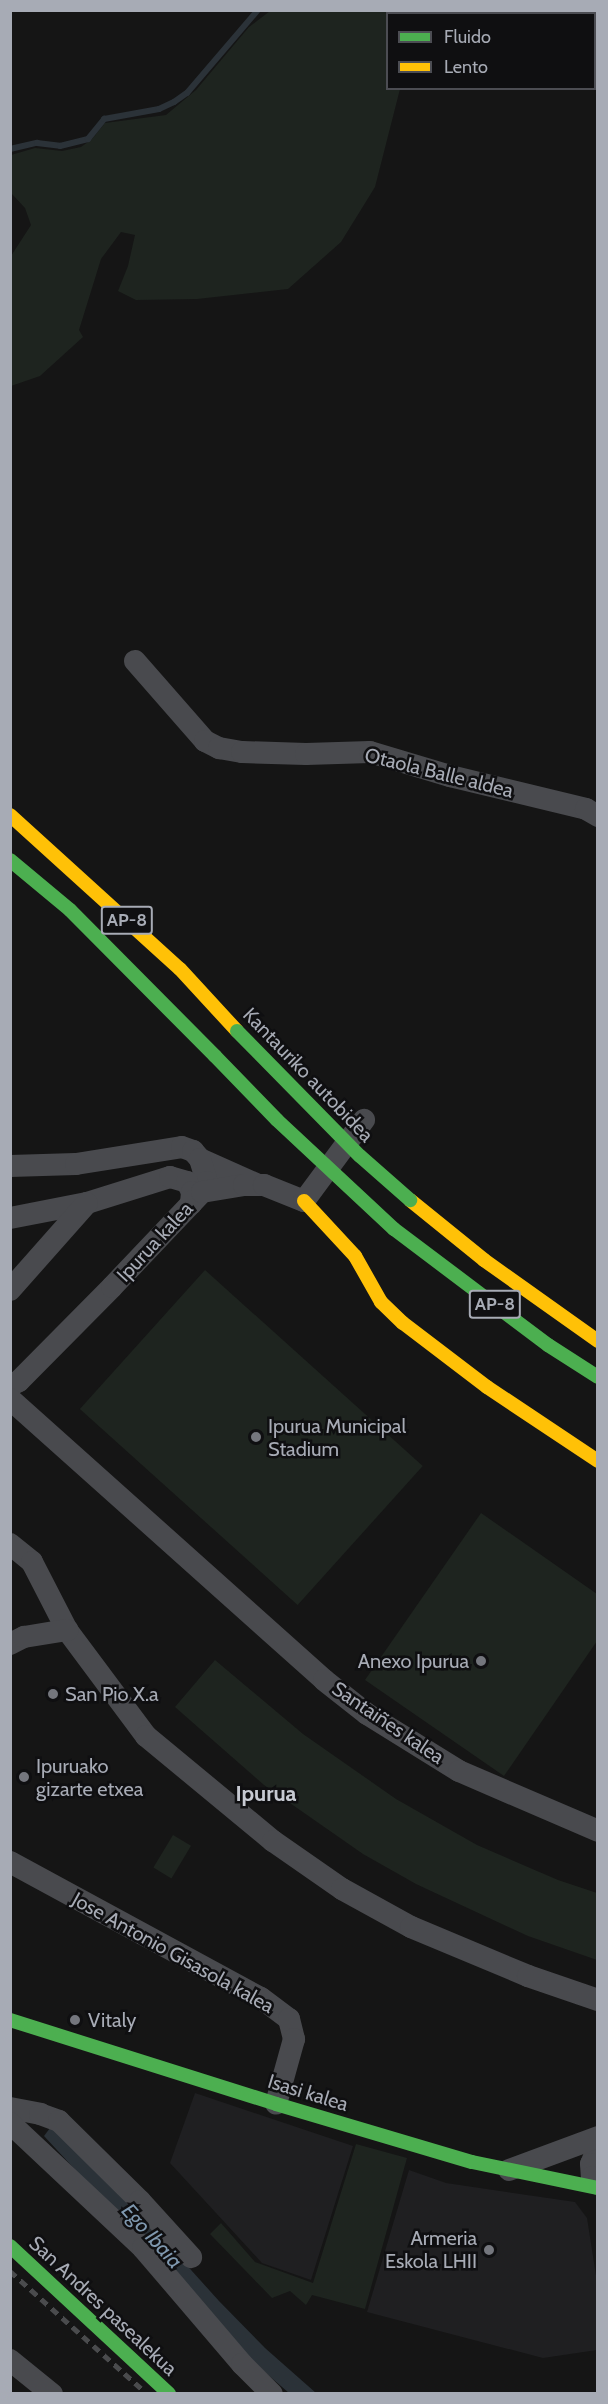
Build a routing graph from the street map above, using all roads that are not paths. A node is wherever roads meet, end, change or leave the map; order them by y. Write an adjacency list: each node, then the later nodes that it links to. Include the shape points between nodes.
1 (135, 661): 3 (street, Otaola Balle aldea, via 205,741 219,748 306,754 370,752 460,779 586,808)
2 (10, 815): 16 (main road, Kantauriko autobidea / AP-8, bridge, via 180,969 360,1156 484,1260)
3 (597, 816)
4 (10, 860): 17 (main road, AP-8, bridge, via 70,910 277,1120 394,1229 548,1345)
5 (364, 1120): 12 (street)
6 (170, 1148): 7 (street, via 193,1151); 8 (street, via 76,1164); 9 (street, via 177,1164)
7 (200, 1159): 10 (street); 11 (street, via 207,1182)
8 (12, 1165)
9 (170, 1177): 11 (street, via 186,1182); 13 (street)
10 (258, 1185): 11 (street, Ipurua kalea); 12 (street, Ipurua kalea, via 281,1190)
11 (196, 1198): 18 (street, Ipurua kalea, via 95,1305)
12 (304, 1202): 20 (main road, via 355,1256 381,1302 403,1323 487,1387)
13 (87, 1203): 14 (street); 15 (street)
14 (10, 1218)
15 (10, 1290)
16 (597, 1341)
17 (597, 1377)
18 (10, 1386)
19 (10, 1399): 24 (street, Santaiñes kalea, via 324,1680 375,1719 459,1771)
20 (597, 1461)
21 (10, 1544): 22 (street, via 32,1562)
22 (67, 1630): 23 (street, via 24,1637); 26 (street, via 146,1736 312,1869 381,1912 426,1934)
23 (10, 1644)
24 (597, 1831)
25 (10, 1863): 28 (street, Jose Antonio Gisasola kalea, via 261,1998 289,2019 294,2038)
26 (597, 2000)
27 (10, 2020): 28 (main road, Isasi kalea)
28 (276, 2104): 33 (main road, Isasi kalea)
29 (10, 2108): 36 (street, via 59,2121)
30 (10, 2123): 40 (street, via 142,2248)
31 (597, 2137): 33 (street)
32 (597, 2147): 34 (street, via 591,2164)
33 (507, 2171): 34 (main road, Isasi kalea)
34 (597, 2186)
35 (10, 2246): 39 (main road, San Andres pasealekua)
36 (191, 2257)
37 (10, 2360): 38 (street)
38 (52, 2394)
39 (169, 2394)
40 (272, 2394)

